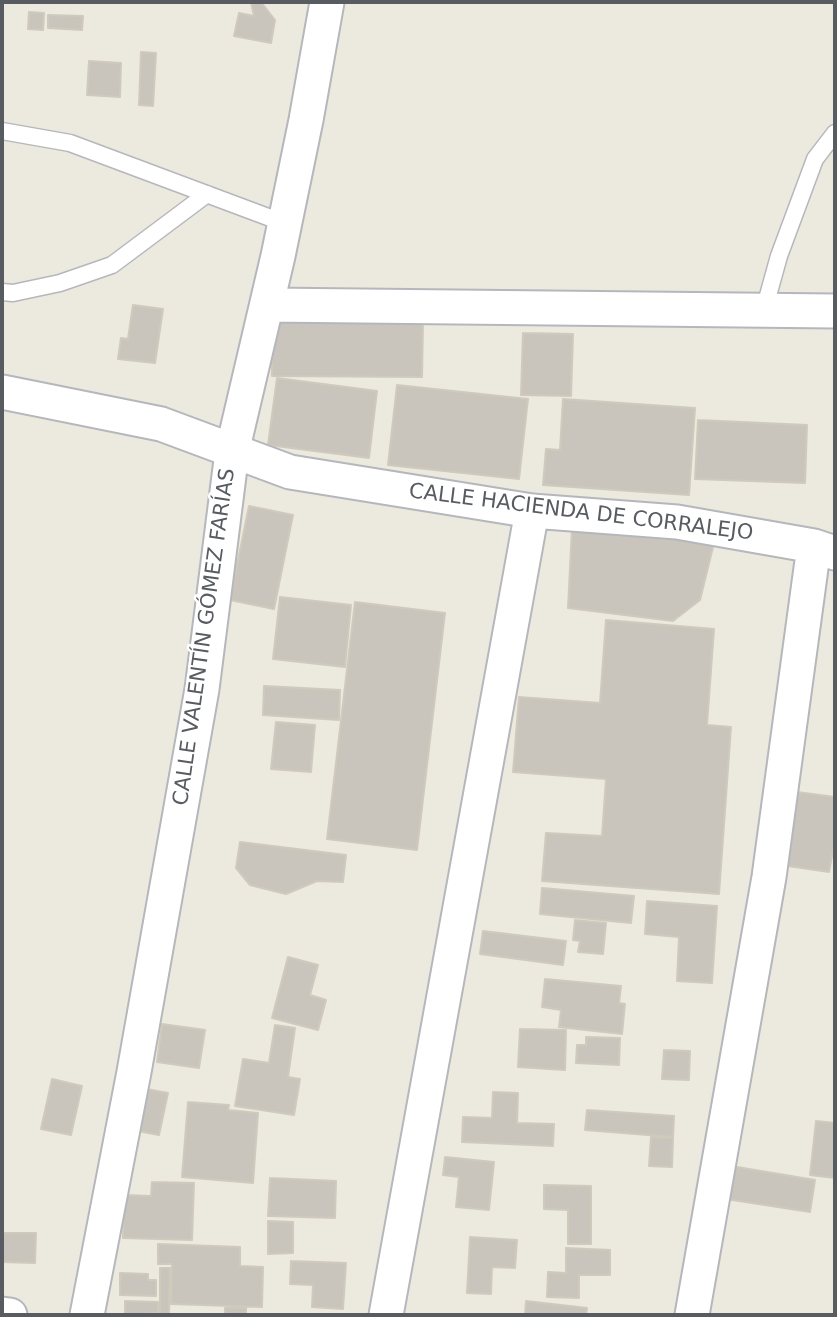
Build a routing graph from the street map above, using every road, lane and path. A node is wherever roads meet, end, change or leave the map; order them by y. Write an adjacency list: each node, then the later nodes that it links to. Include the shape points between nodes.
1 (327, 2): 5 (street, CALLE VALENTÍN GÓMEZ FARÍAS)
2 (2, 131): 4 (lane, via 70,143)
3 (835, 133): 8 (lane, via 815,159)
4 (206, 194): 5 (lane); 6 (lane, via 112,265 60,284)
5 (285, 223): 7 (street, CALLE VALENTÍN GÓMEZ FARÍAS)
6 (2, 292)
7 (267, 305): 8 (street); 11 (street, CALLE VALENTÍN GÓMEZ FARÍAS)
8 (764, 310): 9 (street)
9 (835, 311)
10 (2, 392): 11 (street, CALLE HACIENDA DE CORRALEJO, via 161,424)
11 (232, 452): 12 (street, CALLE HACIENDA DE CORRALEJO, via 290,472); 16 (street, CALLE VALENTÍN GÓMEZ FARÍAS, via 202,689)
12 (532, 511): 13 (street, CALLE HACIENDA DE CORRALEJO, via 677,522); 17 (street)
13 (825, 549): 18 (street)
14 (2, 1314): 15 (street)
15 (10, 1315)
16 (87, 1315)
17 (386, 1315)
18 (692, 1315)

